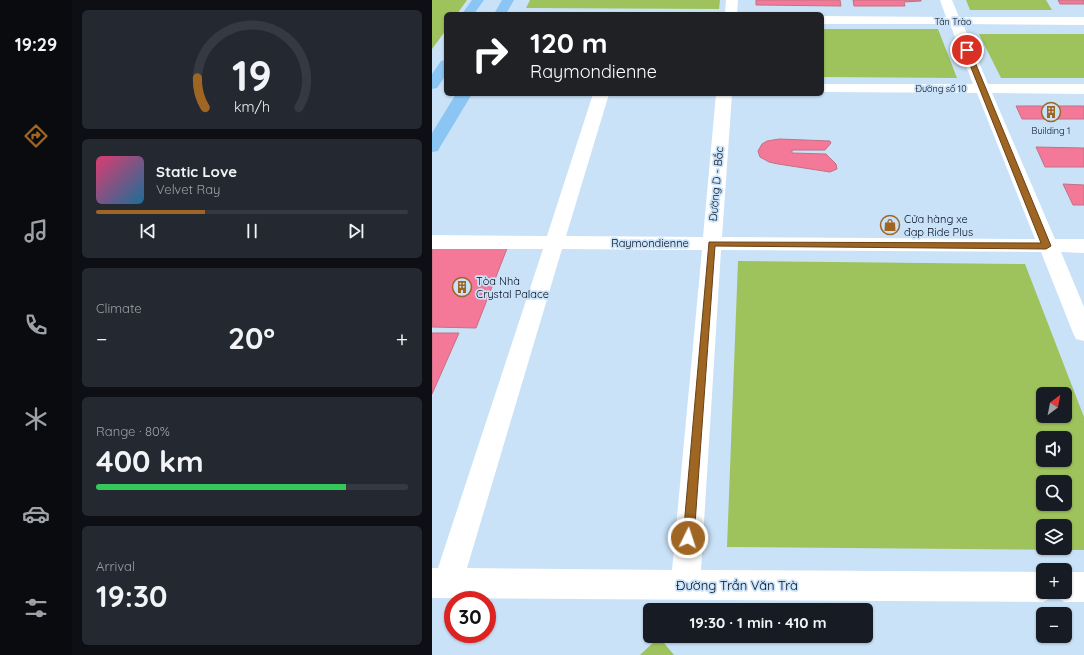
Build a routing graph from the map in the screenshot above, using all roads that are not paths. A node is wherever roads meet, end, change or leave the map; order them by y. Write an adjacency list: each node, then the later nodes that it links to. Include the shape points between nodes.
1 (478, 0): 7 (main road)
2 (489, 0): 8 (main road)
3 (508, 0): 9 (main road)
4 (520, 0): 10 (main road)
5 (732, 0): 11 (street)
6 (946, 0): 13 (street)
7 (469, 12)
8 (481, 12)
9 (501, 12)
10 (513, 12)
11 (731, 12)
12 (824, 20): 13 (street, Tân Trào)
13 (955, 21): 14 (street, Tân Trào); 16 (street)
14 (1084, 21)
15 (824, 88): 16 (street, Đường số 10)
16 (982, 89): 17 (street, Đường số 10); 27 (street)
17 (1084, 89)
18 (450, 96): 22 (main road)
19 (463, 96): 23 (main road)
20 (600, 96): 25 (street)
21 (724, 96): 26 (street, Đường D - Bắc)
22 (432, 124)
23 (432, 147)
24 (432, 242): 25 (street, Raymondienne)
25 (555, 242): 26 (street, Raymondienne); 30 (street)
26 (712, 244): 27 (street, Raymondienne); 31 (street, Đường D - Bắc)
27 (1046, 246): 28 (street, Raymondienne); 29 (street)
28 (1084, 246)
29 (1084, 333)
30 (440, 583): 31 (street, Đường Trần Văn Trà)
31 (685, 585): 32 (street, Đường Trần Văn Trà)
32 (1036, 587)
33 (1072, 587): 34 (street)
34 (1084, 587)

